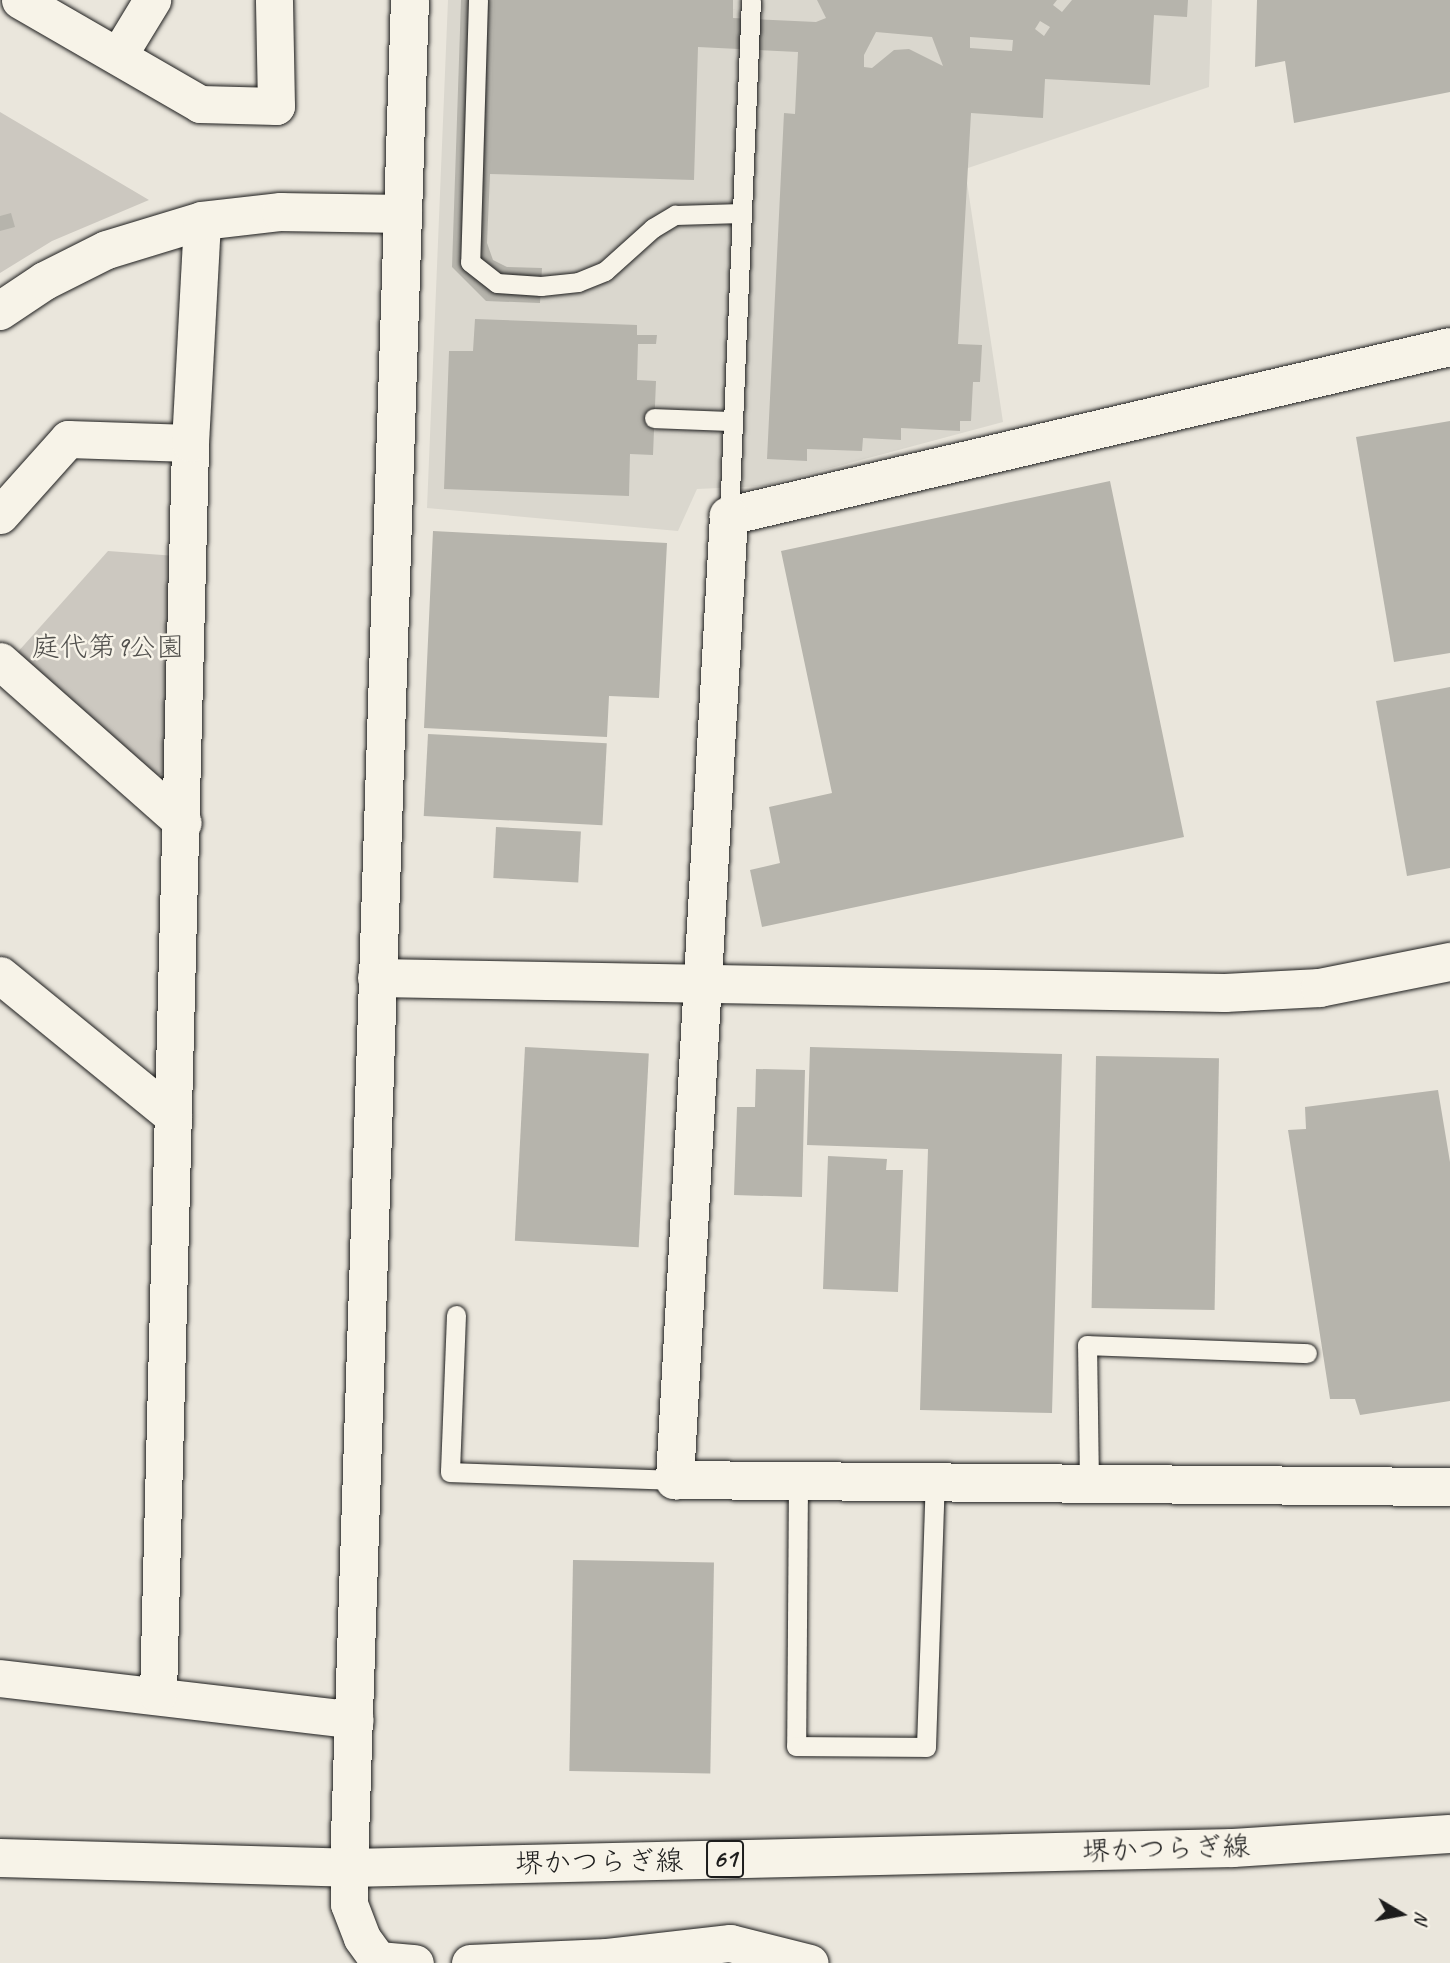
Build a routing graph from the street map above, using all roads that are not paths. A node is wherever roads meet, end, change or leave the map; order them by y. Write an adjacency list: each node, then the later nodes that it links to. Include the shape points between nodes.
1 (20, 0): 7 (street)
2 (152, 0): 7 (street)
3 (274, 0): 7 (street, via 276,106 200,103)
4 (410, 0): 9 (street)
5 (478, 0): 8 (lane, via 480,135 470,262 497,283 541,286 578,282 606,271 653,228 675,215)
6 (751, 0): 8 (lane)
7 (118, 56)
8 (742, 213): 14 (lane)
9 (402, 214): 10 (street, via 281,212); 22 (street)
10 (202, 221): 11 (street, via 107,250 45,281); 15 (street)
11 (0, 311)
12 (1450, 347): 17 (street)
13 (654, 418): 14 (lane)
14 (733, 421): 17 (lane)
15 (190, 443): 16 (street, via 68,439); 19 (street)
16 (0, 515)
17 (729, 516): 23 (street)
18 (0, 661): 19 (street)
19 (183, 823): 24 (street)
20 (1450, 962): 23 (street, via 1320,988 1225,993)
21 (0, 975): 24 (street)
22 (377, 978): 23 (street); 34 (street)
23 (705, 982): 27 (street)
24 (173, 1116): 33 (street)
25 (456, 1315): 27 (lane, via 450,1472)
26 (1307, 1353): 30 (lane, via 1087,1345)
27 (676, 1479): 28 (street)
28 (798, 1481): 29 (street); 29 (lane, via 796,1746 926,1747)
29 (935, 1482): 30 (street)
30 (1089, 1484): 31 (street)
31 (1450, 1487)
32 (0, 1678): 33 (street)
33 (158, 1694): 34 (street)
34 (355, 1720): 37 (street)
35 (1450, 1834): 37 (street, 堺かつらぎ線 / 61, via 1233,1848)
36 (0, 1858): 37 (street, 堺かつらぎ線 / 61)
37 (349, 1868): 38 (street, via 349,1904 362,1938)
38 (382, 1961): 39 (street)
39 (415, 1963)
40 (470, 1963): 41 (street, via 607,1957 730,1943)
41 (810, 1963)

